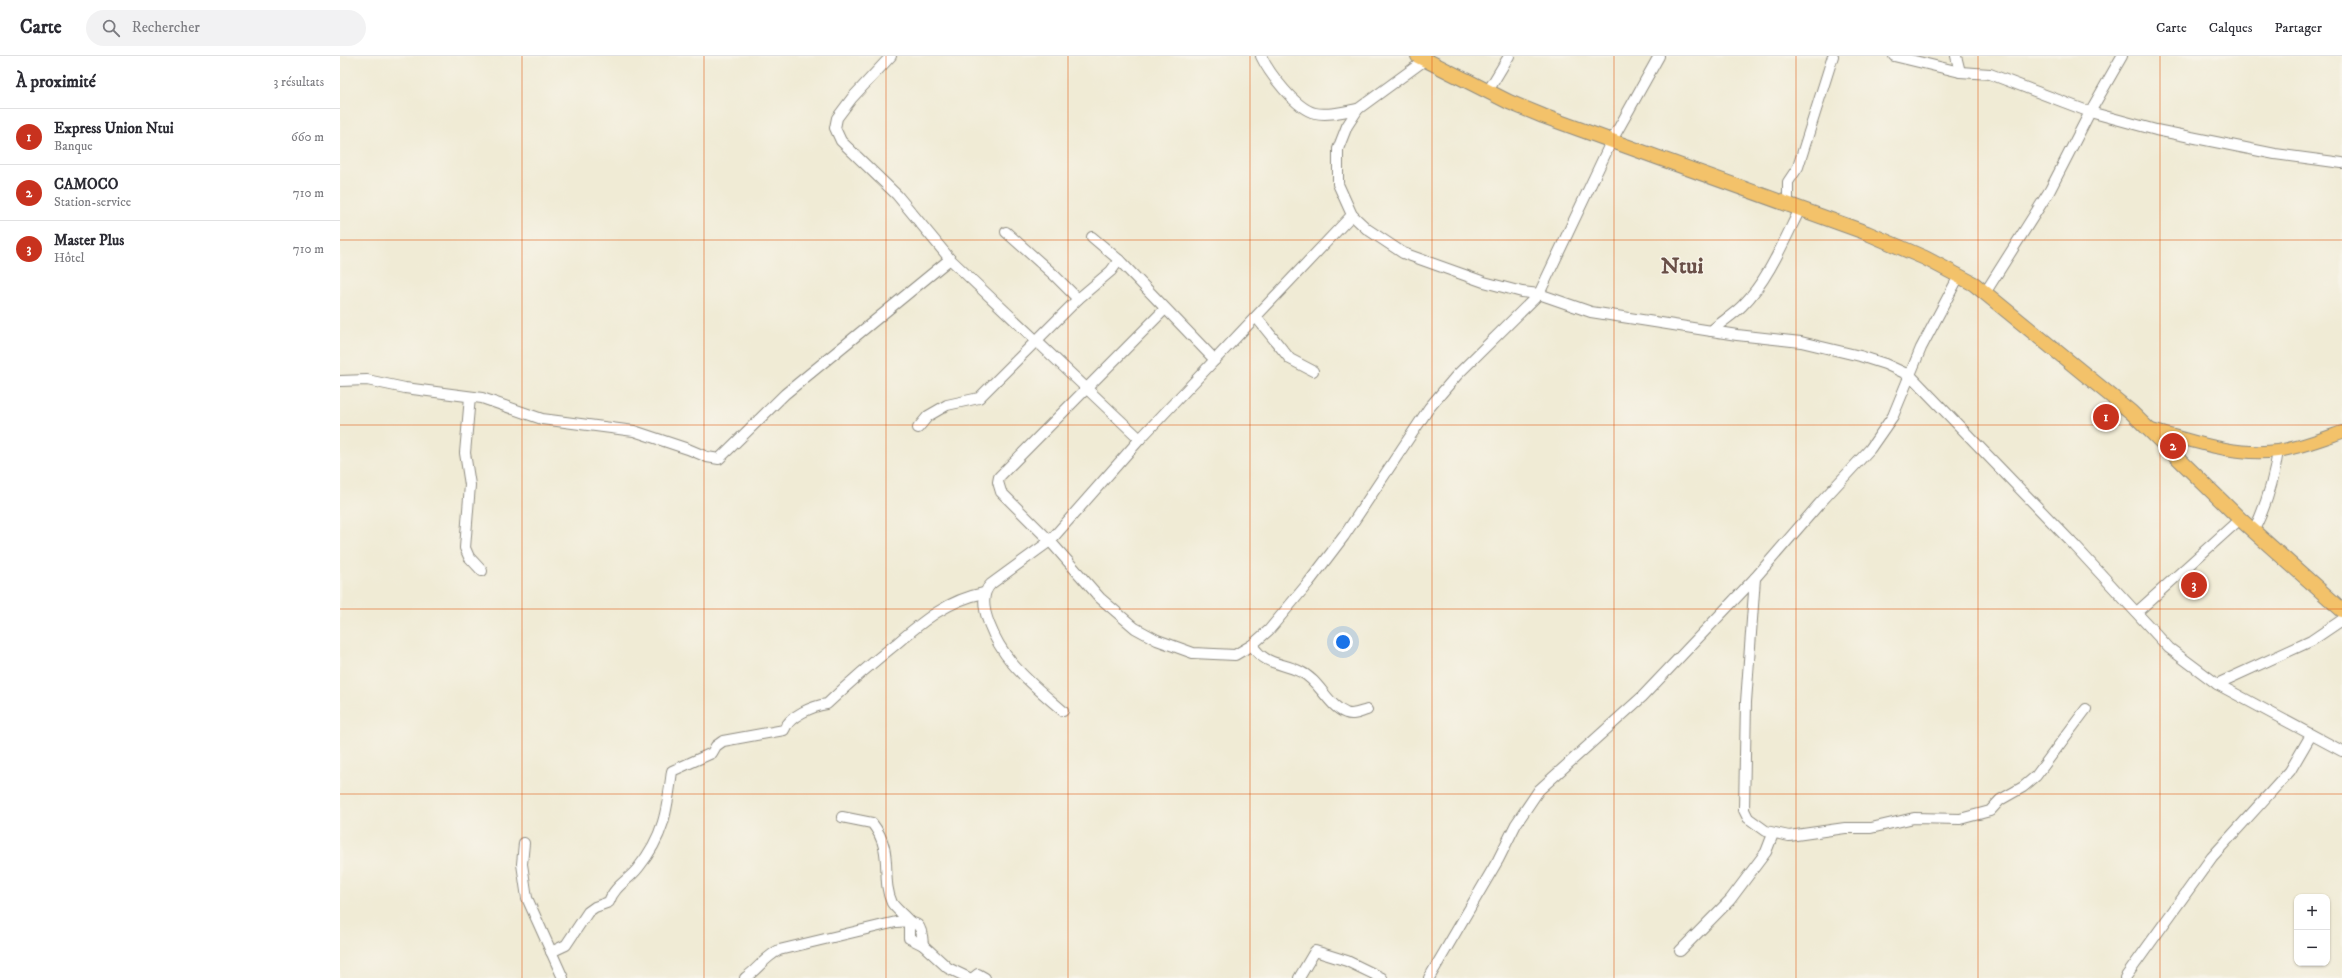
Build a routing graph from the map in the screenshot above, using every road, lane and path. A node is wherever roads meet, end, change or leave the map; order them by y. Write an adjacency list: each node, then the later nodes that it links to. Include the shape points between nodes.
1 (891, 56): 21 (street, via 852,98 837,118 835,128 847,149 889,186)
2 (1261, 56): 13 (street, via 1268,70 1305,109 1314,113 1329,114)
3 (1509, 56): 12 (street)
4 (1659, 56): 15 (street)
5 (1833, 56): 17 (street, via 1798,167 1788,182)
6 (1894, 56): 10 (street)
7 (1956, 56): 10 (street); 11 (street)
8 (2122, 56): 14 (street)
9 (1422, 58): 12 (highway); 13 (street)
10 (1945, 68): 11 (street)
11 (1960, 72): 14 (street, via 1990,74)
12 (1488, 91): 15 (highway, via 1543,116)
13 (1358, 109): 18 (street, via 1342,137 1337,165 1338,184)
14 (2090, 112): 16 (street, via 2178,135 2275,154); 24 (street, via 2050,190)
15 (1611, 142): 17 (highway); 25 (street)
16 (2342, 163)
17 (1794, 206): 23 (highway, via 1925,258); 29 (street, via 1774,260 1756,288 1743,305)
18 (1352, 215): 25 (street, via 1368,229 1412,256 1489,284); 28 (street)
19 (1006, 232): 26 (street)
20 (1092, 237): 22 (street)
21 (950, 259): 30 (street); 36 (street, via 785,394 720,459 634,431 542,419 508,405)
22 (1121, 263): 26 (street); 27 (street)
23 (1959, 276): 24 (highway); 33 (street, via 1921,348)
24 (1985, 293): 38 (highway, via 2131,412)
25 (1539, 294): 29 (street, via 1591,312); 51 (street, via 1457,375 1429,408 1314,577 1290,608)
26 (1078, 299): 30 (street)
27 (1165, 309): 31 (street); 35 (street)
28 (1256, 317): 31 (street); 32 (street, via 1290,359)
29 (1711, 331): 33 (street, via 1801,342 1885,364)
30 (1036, 340): 35 (street); 37 (street, via 979,398 947,405 928,416)
31 (1215, 360): 40 (street)
32 (1313, 371)
33 (1911, 376): 46 (street, via 1892,416 1870,449); 49 (street)
34 (340, 381): 36 (street, via 367,380 405,388)
35 (1087, 388): 40 (street); 44 (street, via 999,477 1001,492)
36 (470, 396): 45 (street, via 465,453 470,485 465,548 469,557)
37 (918, 428)
38 (2148, 430): 41 (main road, via 2223,449); 42 (highway)
39 (2342, 432): 41 (main road)
40 (1140, 439): 44 (street)
41 (2278, 451): 43 (street, via 2272,488)
42 (2240, 519): 43 (highway); 49 (street)
43 (2254, 530): 48 (highway)
44 (1050, 541): 47 (street, via 991,584); 51 (street, via 1100,598 1135,628 1157,640 1181,650 1210,654 1235,655)
45 (482, 571)
46 (1756, 578): 59 (street, via 1746,702 1744,810 1752,823); 71 (street, via 1642,697 1538,790 1516,824)
47 (984, 592): 55 (street, via 983,602 991,628 1011,662); 63 (street, via 967,596 930,616 866,667 827,704 819,705 793,718 784,730 723,741 712,753 672,771 667,810 656,845 637,870 612,894 609,902 588,912 566,945)
48 (2342, 610)
49 (2137, 612): 52 (street, via 2169,648)
50 (2342, 620): 52 (street, via 2311,641)
51 (1252, 645): 54 (street, via 1258,655 1266,660 1302,672 1343,712 1354,714)
52 (2217, 684): 56 (street)
53 (2086, 709): 59 (street, via 2036,776 2000,800 1990,811 1960,819 1914,818 1871,828 1845,828 1789,836)
54 (1367, 710)
55 (1063, 711)
56 (2312, 735): 57 (street); 72 (street, via 2290,771 2212,858)
57 (2342, 751)
58 (842, 817): 61 (street, via 872,823 878,831 884,841 889,893 893,904)
59 (1773, 834): 62 (street, via 1766,852 1730,900)
60 (524, 843): 63 (street, via 522,864 527,898)
61 (909, 921): 65 (street, via 779,950 767,956 755,971); 66 (street, via 923,931 923,945 938,961)
62 (1680, 951)
63 (551, 952): 64 (street)
64 (563, 978)
65 (745, 978)
66 (969, 978)
67 (973, 978): 68 (street, via 978,974)
68 (985, 978)
69 (1299, 978): 70 (street, via 1315,951 1347,961)
70 (1382, 978)
71 (1430, 978)
72 (2125, 978)

